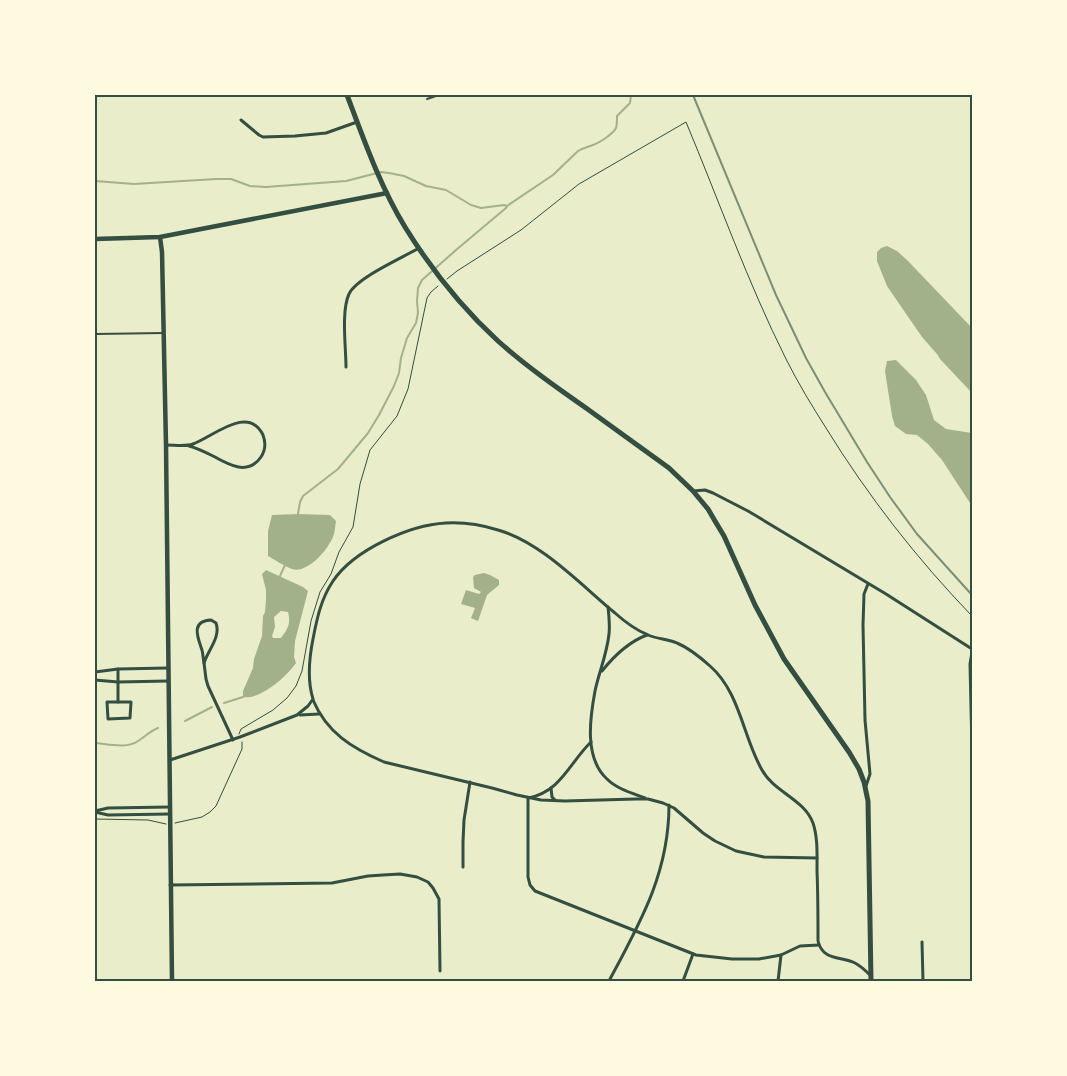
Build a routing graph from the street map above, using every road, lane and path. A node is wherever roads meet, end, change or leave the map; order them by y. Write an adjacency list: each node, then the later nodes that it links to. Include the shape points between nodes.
1 (347, 95): 5 (main road)
2 (438, 95): 3 (lane)
3 (427, 99)
4 (241, 120): 5 (street, via 263,137 326,133)
5 (358, 122): 6 (main road)
6 (387, 193): 7 (street); 9 (main road)
7 (160, 237): 8 (street); 11 (street)
8 (95, 239)
9 (419, 248): 10 (main road); 13 (street, via 361,280 349,293 345,306)
10 (443, 282): 16 (main road, via 478,322 516,356 669,468); 19 (path, via 520,230 579,184 686,122 758,297 786,360 813,408 880,508 924,564); 34 (path, via 427,298 408,389 397,416 370,450 358,492 353,527 320,592 296,686 273,710 241,729)
11 (164, 333): 12 (lane); 14 (street)
12 (95, 334)
13 (346, 367)
14 (166, 445): 15 (street); 23 (street)
15 (189, 446): 15 (street, via 243,468 257,462 265,444 256,426 242,422 230,424)
16 (693, 491): 17 (street, via 705,490 725,498); 41 (main road, via 724,536 784,659 853,759)
17 (868, 584): 21 (street); 41 (street, via 864,594 862,625 870,774)
18 (608, 607): 20 (street); 26 (street, via 609,634); 30 (street, via 519,538 461,523 447,522 420,528 377,544 342,570 329,588 319,611 311,650)
19 (972, 616)
20 (647, 635): 26 (street, via 627,645); 52 (street, via 686,647 723,680 762,771 772,784 809,815 816,834)
21 (972, 651): 37 (street)
22 (204, 663): 22 (street, via 197,630 202,622 210,620 216,623 218,630); 35 (street, via 208,686)
23 (168, 668): 24 (street); 29 (street)
24 (118, 669): 25 (street); 28 (street)
25 (95, 672)
26 (600, 673): 36 (street, via 595,692)
27 (95, 680): 28 (street)
28 (118, 682): 29 (street); 31 (street)
29 (168, 682): 38 (street)
30 (313, 699): 32 (street); 33 (street)
31 (118, 702): 31 (street, via 107,702 108,719 130,718 131,702)
32 (319, 714): 33 (street); 39 (street, via 342,739 368,755 399,766)
33 (297, 715): 34 (street)
34 (240, 737): 35 (street); 50 (path, via 242,749 216,806 202,817)
35 (233, 740): 38 (street)
36 (591, 742): 40 (street); 43 (street, via 594,760 608,780)
37 (972, 750)
38 (169, 761): 46 (street)
39 (470, 782): 42 (street); 53 (street, via 464,820)
40 (551, 788): 42 (street); 44 (street)
41 (866, 788): 61 (main road)
42 (528, 798): 44 (street); 55 (street, via 530,885 535,891)
43 (648, 799): 44 (street); 45 (street)
44 (555, 801)
45 (669, 805): 52 (street, via 715,841 736,851 770,857); 55 (street, via 662,865)
46 (170, 807): 47 (street); 48 (street)
47 (95, 811): 48 (street)
48 (170, 814): 54 (street)
49 (95, 819): 51 (path, via 148,820)
50 (178, 823)
51 (164, 824)
52 (817, 858): 57 (street)
53 (464, 867)
54 (170, 885): 60 (street, via 338,883 368,876 400,874 418,877 428,882 439,899); 62 (street)
55 (636, 931): 58 (street); 63 (street)
56 (922, 942): 66 (street)
57 (819, 945): 59 (street, via 800,946); 61 (street, via 826,954 855,963)
58 (693, 954): 59 (street, via 732,959); 64 (street)
59 (781, 955): 65 (street)
60 (440, 971)
61 (871, 979)
62 (172, 981)
63 (609, 981)
64 (683, 981)
65 (778, 981)
66 (923, 981)

